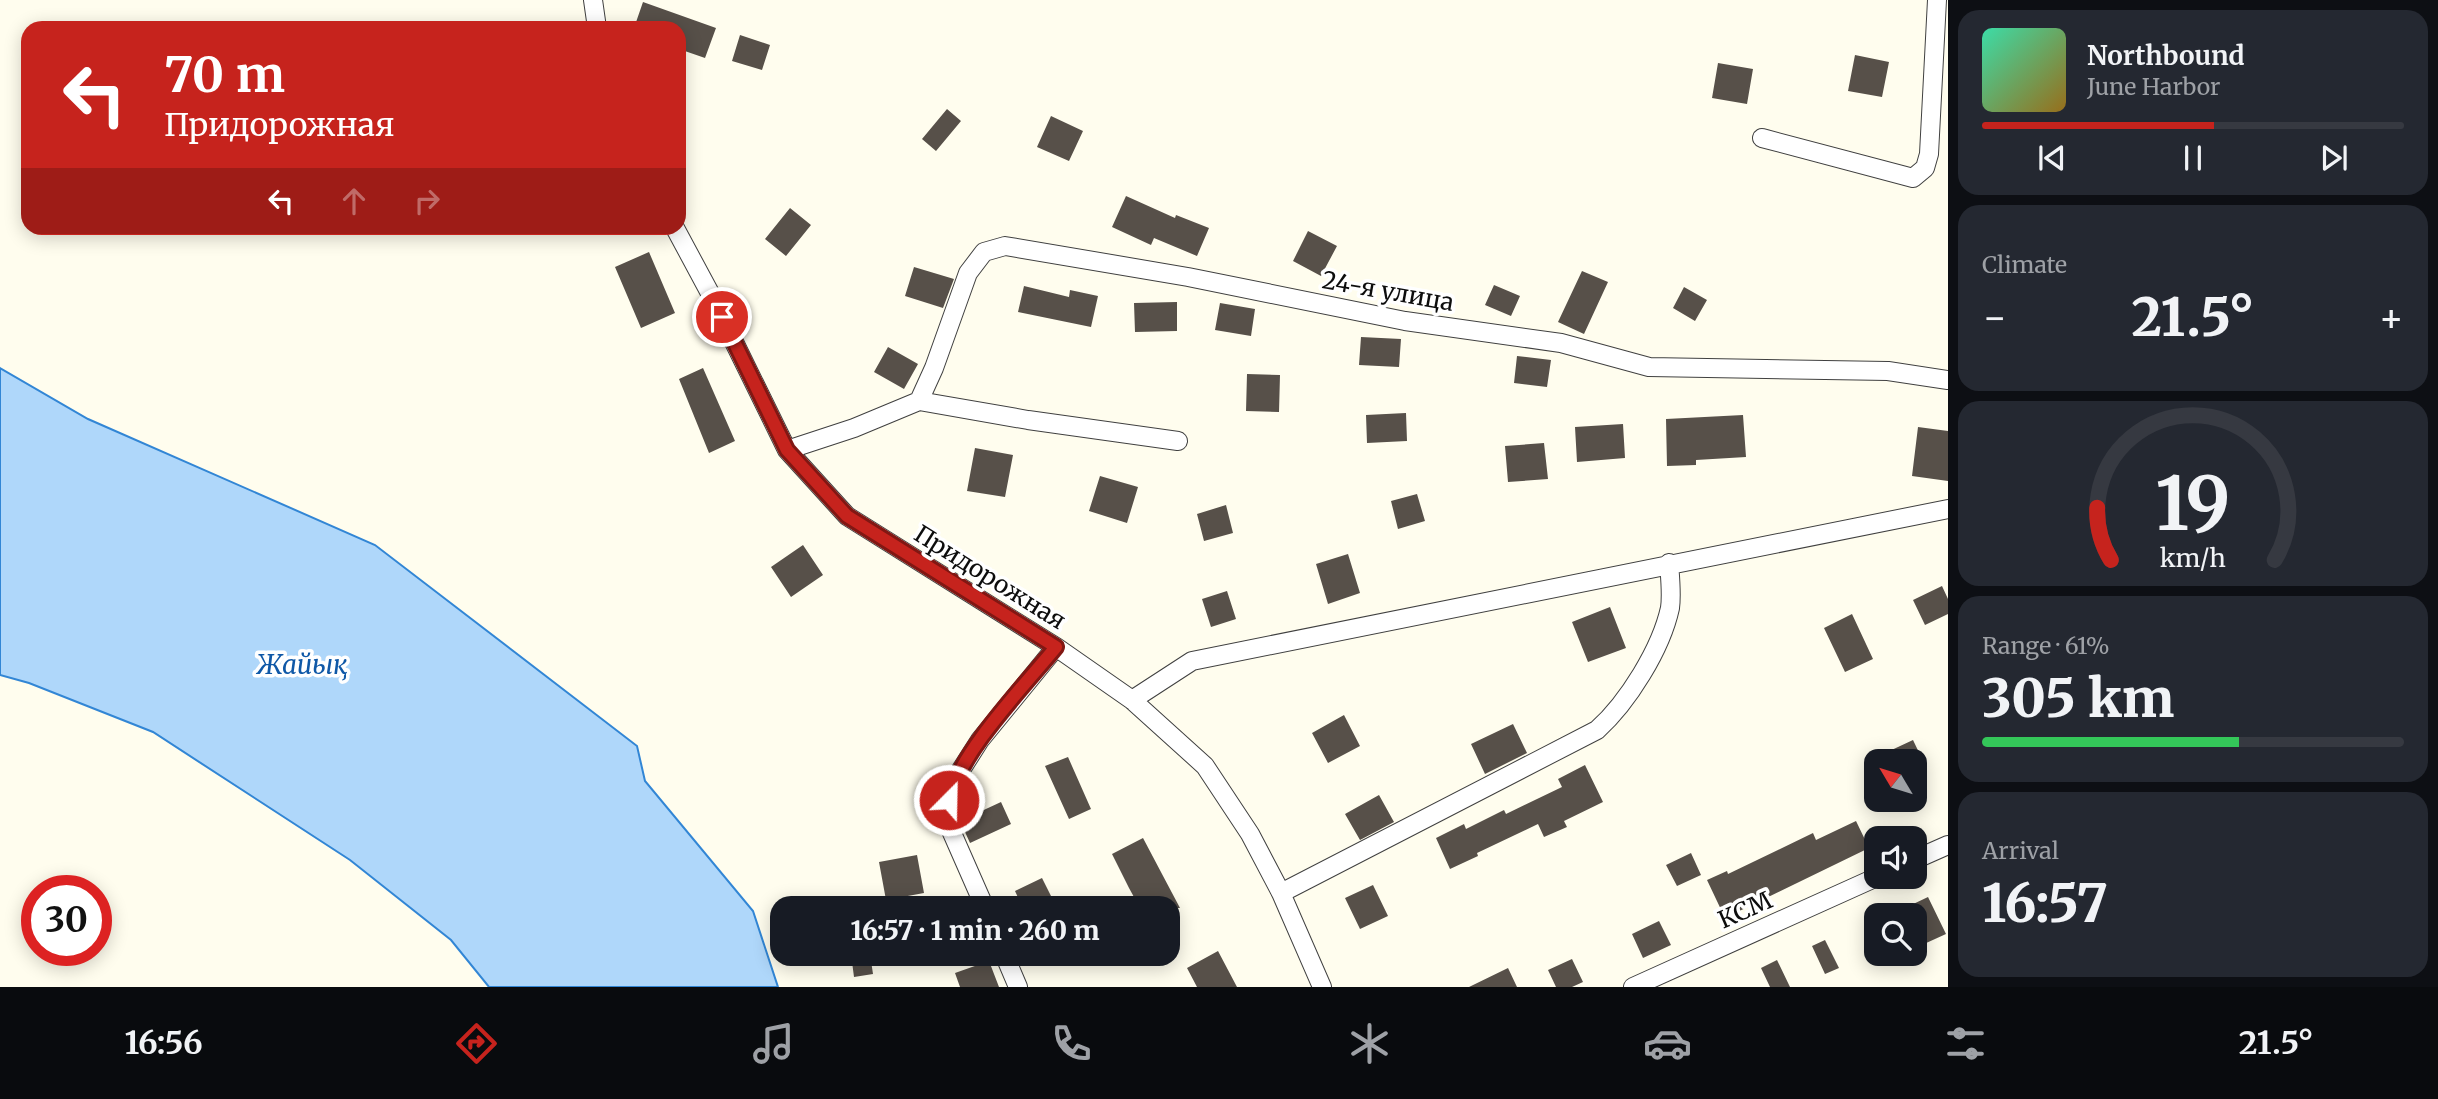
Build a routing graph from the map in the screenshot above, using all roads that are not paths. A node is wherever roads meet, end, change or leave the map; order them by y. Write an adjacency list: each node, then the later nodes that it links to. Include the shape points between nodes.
1 (593, 0): 3 (street)
2 (1937, 0): 4 (street, via 1929,154 1925,168 1913,178)
3 (596, 21)
4 (1762, 138)
5 (679, 235): 9 (street, Придорожная)
6 (1948, 380): 7 (street, 24-я улица, via 1888,371 1649,367 1561,343 1405,321 1004,246 984,252 968,273)
7 (919, 401): 8 (street); 9 (street)
8 (1178, 441)
9 (787, 450): 12 (street, Придорожная, via 847,516)
10 (1948, 509): 11 (street)
11 (1669, 563): 13 (street, via 1192,660); 17 (street, via 1670,606 1653,656 1597,730)
12 (1056, 647): 13 (street, Придорожная); 18 (street, via 980,740 952,784 945,817)
13 (1132, 701): 17 (street, Придорожная, via 1205,766 1250,834)
14 (1948, 845): 15 (street)
15 (1927, 854)
16 (1864, 883): 22 (street, КСМ)
17 (1281, 893): 21 (street, Придорожная)
18 (980, 896)
19 (1009, 966): 20 (street)
20 (1018, 987)
21 (1322, 987)
22 (1633, 987)

